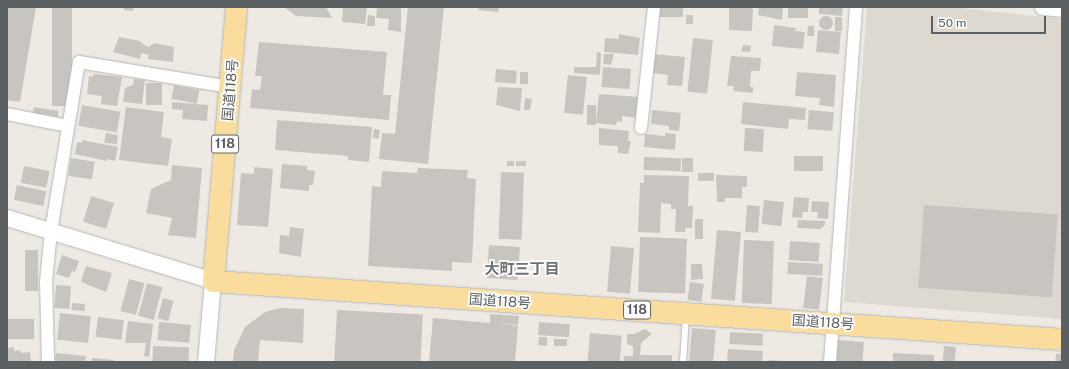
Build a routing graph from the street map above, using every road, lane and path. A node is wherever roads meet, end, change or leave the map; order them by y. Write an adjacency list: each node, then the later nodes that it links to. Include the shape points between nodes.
1 (236, 7): 6 (highway, 国道118号 / 118)
2 (654, 7): 9 (street)
3 (856, 7): 14 (street)
4 (1044, 7): 5 (street)
5 (1062, 9)
6 (230, 87): 8 (street, via 79,62); 12 (highway, 国道118号 / 118)
7 (7, 114): 8 (street)
8 (68, 126): 11 (street)
9 (641, 128)
10 (7, 218): 11 (street)
11 (51, 231): 12 (street); 16 (street, via 46,282)
12 (213, 281): 13 (highway, 国道118号 / 118); 17 (street)
13 (686, 314): 14 (highway, 国道118号 / 118); 18 (lane)
14 (833, 323): 15 (highway, 国道118号 / 118); 19 (street)
15 (1062, 339)
16 (48, 362)
17 (206, 362)
18 (683, 362)
19 (830, 362)

